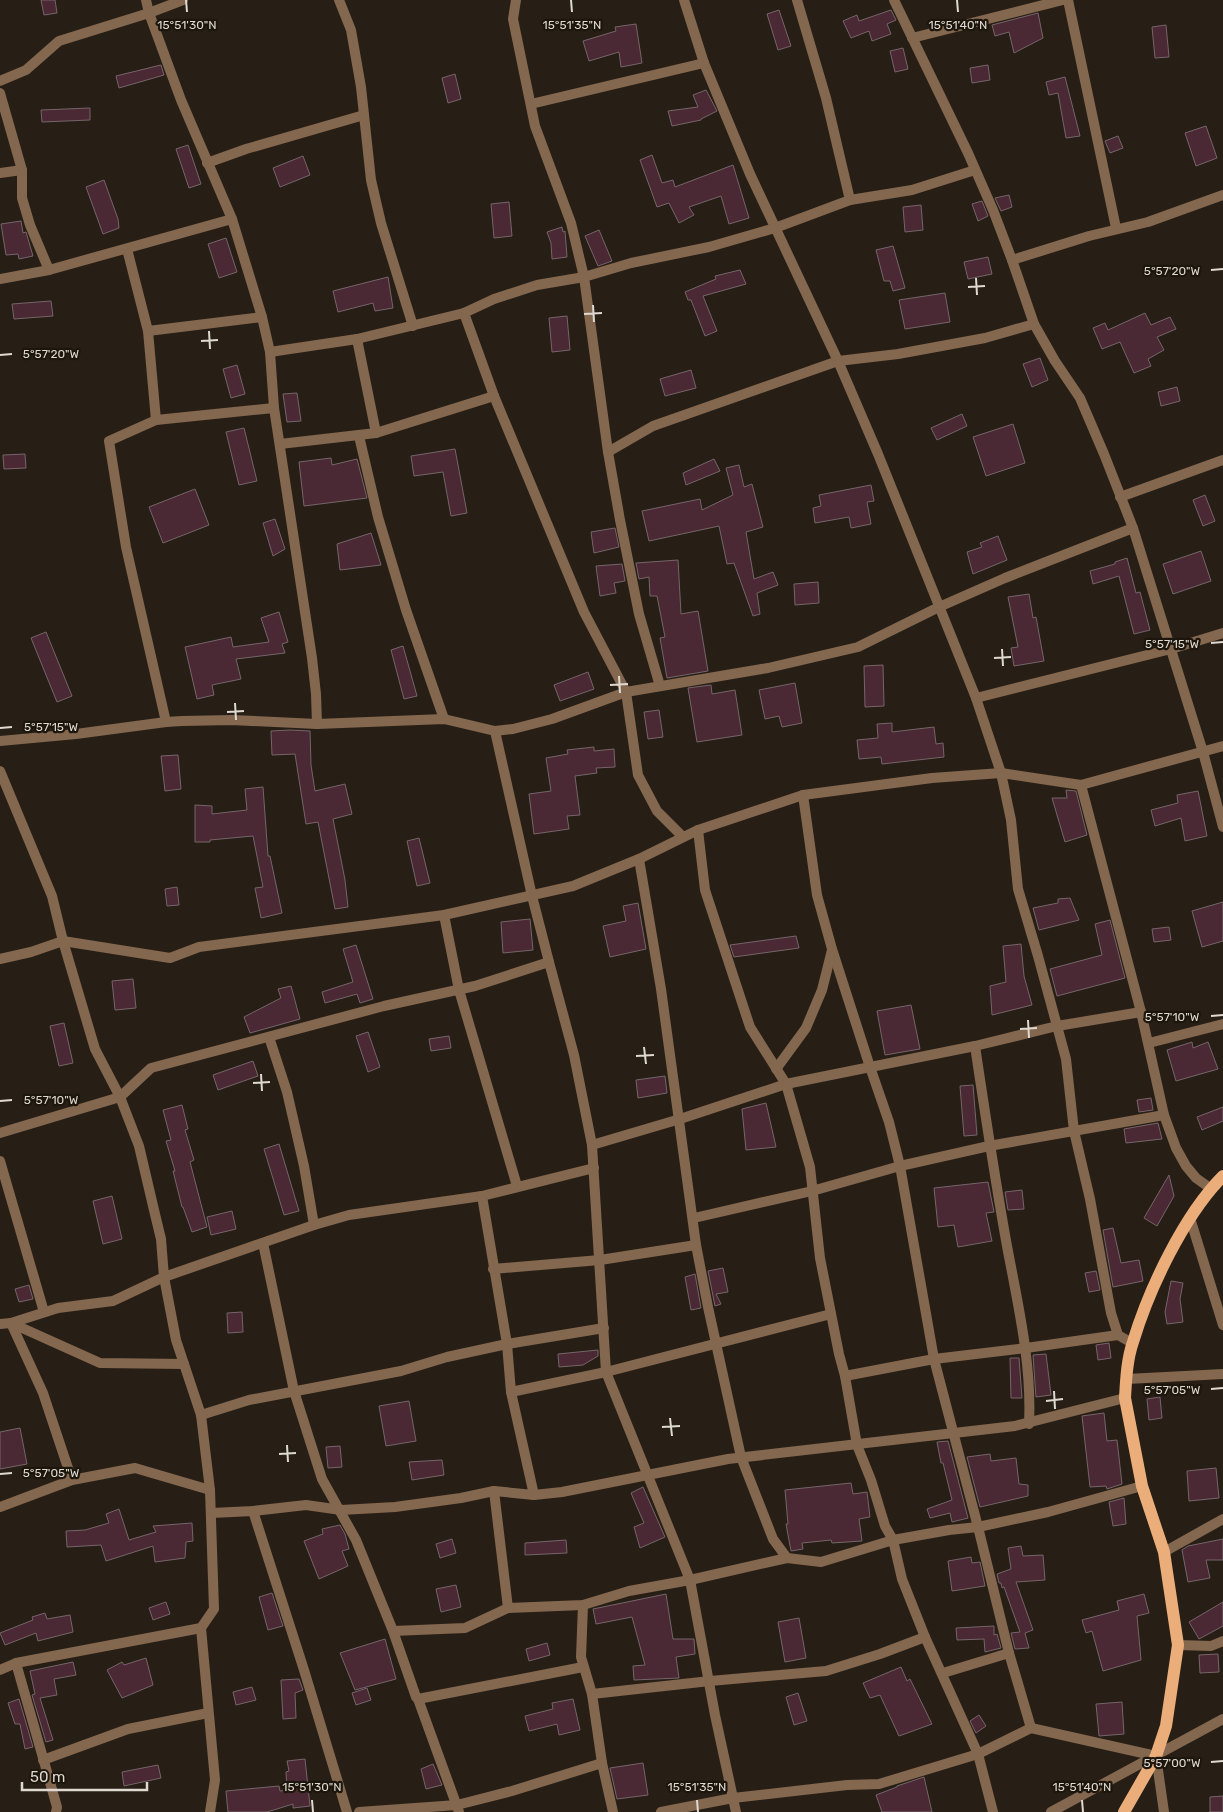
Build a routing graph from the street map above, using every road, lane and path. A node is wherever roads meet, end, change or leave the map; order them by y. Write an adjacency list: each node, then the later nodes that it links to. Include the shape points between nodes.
1 (146, 0): 11 (street)
2 (183, 0): 11 (street)
3 (339, 0): 17 (street, via 351,30)
4 (525, 0): 10 (street)
5 (684, 0): 13 (street)
6 (797, 0): 23 (street, via 826,98)
7 (894, 0): 12 (street)
8 (1063, 0): 12 (street)
9 (1068, 0): 26 (street)
10 (515, 2): 16 (street, via 513,19)
11 (149, 13): 14 (street, via 58,41 26,70); 18 (street)
12 (912, 38): 20 (street)
13 (704, 63): 16 (street); 25 (street)
14 (0, 81)
15 (0, 93): 19 (street)
16 (531, 104): 30 (street, via 535,126 571,223)
17 (364, 115): 18 (street); 35 (street, via 371,180)
18 (207, 163): 24 (street)
19 (22, 170): 21 (street); 29 (street, via 22,198)
20 (975, 170): 23 (street, via 912,190); 28 (street)
21 (0, 173)
22 (1223, 195): 26 (street, via 1148,222)
23 (850, 200): 25 (street)
24 (232, 219): 27 (street); 33 (street)
25 (775, 228): 30 (street); 39 (street)
26 (1116, 228): 28 (street)
27 (127, 249): 29 (street); 36 (street)
28 (1012, 260): 34 (street)
29 (49, 270): 31 (street)
30 (584, 276): 32 (street, via 537,285); 46 (street)
31 (0, 279)
32 (464, 313): 35 (street); 40 (street)
33 (262, 317): 36 (street); 38 (street)
34 (1034, 324): 39 (street, via 975,340); 48 (street, via 1080,398)
35 (413, 326): 37 (street)
36 (148, 331): 42 (street)
37 (357, 339): 38 (street); 43 (street)
38 (270, 352): 41 (street)
39 (838, 361): 46 (street, via 653,426); 50 (street)
40 (494, 396): 43 (street); 54 (street, via 584,612)
41 (274, 408): 42 (street); 45 (street)
42 (156, 420): 57 (street, via 109,441 126,547)
43 (376, 433): 44 (street)
44 (359, 436): 45 (street); 56 (street, via 378,517)
45 (280, 444): 58 (street, via 312,658)
46 (608, 452): 53 (street, via 638,614)
47 (1223, 460): 48 (street)
48 (1120, 497): 49 (street)
49 (1133, 528): 50 (street); 52 (street)
50 (939, 607): 53 (street, via 858,646 768,668); 55 (street)
51 (1223, 633): 52 (street)
52 (1171, 648): 55 (street); 62 (street)
53 (660, 686): 54 (street)
54 (626, 692): 59 (street, via 552,719 513,730); 69 (street, via 638,775 657,811)
55 (976, 698): 64 (street)
56 (444, 719): 58 (street); 59 (street)
57 (166, 722): 58 (street, via 232,720); 60 (street)
58 (317, 724)
59 (495, 731): 71 (street)
60 (0, 741)
61 (1223, 746): 62 (street)
62 (1203, 752): 65 (street); 67 (street)
63 (0, 771): 73 (street, via 52,896)
64 (1001, 773): 65 (street); 66 (street, via 932,778); 80 (street, via 1011,820 1018,889)
65 (1081, 785): 78 (street)
66 (803, 795): 68 (street); 74 (street, via 818,895)
67 (1223, 827)
68 (698, 830): 69 (street); 85 (street, via 704,890 750,1027)
69 (683, 836): 70 (street)
70 (639, 859): 71 (street, via 573,886); 89 (street)
71 (532, 896): 72 (street); 76 (street)
72 (444, 915): 73 (street, via 199,947 170,958); 77 (street)
73 (63, 941): 75 (street); 87 (street, via 95,1050)
74 (832, 949): 84 (street); 85 (street, via 822,990 806,1028)
75 (0, 959)
76 (549, 962): 77 (street); 92 (street, via 574,1055)
77 (459, 990): 81 (street); 98 (street)
78 (1141, 1012): 80 (street); 82 (street)
79 (1223, 1024): 82 (street)
80 (1057, 1026): 83 (street); 90 (street, via 1066,1059)
81 (269, 1037): 87 (street, via 151,1068); 104 (street, via 289,1101)
82 (1148, 1043): 88 (street)
83 (975, 1046): 84 (street); 93 (street)
84 (870, 1067): 86 (street); 95 (street)
85 (776, 1069): 86 (street)
86 (786, 1084): 89 (street); 100 (street, via 810,1167)
87 (120, 1097): 91 (street); 109 (street, via 139,1146 161,1239)
88 (1164, 1115): 90 (street); 99 (street, via 1186,1166)
89 (680, 1119): 92 (street); 102 (street)
90 (1074, 1131): 93 (street); 116 (street)
91 (0, 1133)
92 (592, 1145): 96 (street)
93 (989, 1146): 95 (street); 120 (street)
94 (0, 1161): 110 (street)
95 (900, 1166): 100 (street); 121 (street)
96 (594, 1168): 98 (street); 107 (street)
97 (1223, 1176): 99 (main road)
98 (517, 1186): 101 (street)
99 (1210, 1188): 103 (main road)
100 (812, 1191): 102 (street); 111 (street)
101 (482, 1196): 104 (street, via 349,1215); 108 (street)
102 (694, 1218): 106 (street)
103 (1190, 1218): 114 (street); 118 (main road, via 1163,1265)
104 (314, 1225): 105 (street)
105 (263, 1243): 109 (street); 127 (street)
106 (696, 1245): 107 (street); 117 (street)
107 (600, 1260): 108 (street); 115 (street)
108 (494, 1269): 119 (street)
109 (164, 1277): 110 (street, via 113,1301); 122 (street)
110 (44, 1312): 112 (street)
111 (831, 1314): 117 (street); 125 (street)
112 (11, 1323): 113 (street); 122 (street, via 100,1363); 136 (street, via 43,1393)
113 (0, 1324)
114 (1223, 1325)
115 (604, 1328): 119 (street); 123 (street)
116 (1118, 1335): 118 (street); 120 (street)
117 (716, 1342): 123 (street); 134 (street)
118 (1132, 1343): 126 (main road)
119 (506, 1344): 127 (street, via 401,1370); 128 (street)
120 (1026, 1348): 121 (street); 131 (street)
121 (934, 1359): 125 (street); 132 (street)
122 (184, 1364): 130 (street)
123 (606, 1372): 128 (street); 135 (street)
124 (1223, 1374): 126 (street)
125 (845, 1376): 133 (street)
126 (1127, 1379): 129 (main road)
127 (294, 1391): 130 (street, via 249,1400); 142 (street, via 322,1479)
128 (511, 1392): 140 (street)
129 (1125, 1398): 131 (street); 137 (main road)
130 (201, 1415): 138 (street)
131 (1029, 1424): 132 (street)
132 (954, 1433): 133 (street); 146 (street)
133 (857, 1445): 134 (street); 147 (street, via 885,1526)
134 (741, 1457): 135 (street); 149 (street, via 773,1539)
135 (648, 1474): 140 (street); 150 (street)
136 (72, 1480): 138 (street, via 134,1468); 141 (street)
137 (1142, 1486): 146 (street); 148 (main road)
138 (210, 1490): 144 (street)
139 (494, 1491): 140 (street); 142 (street, via 395,1507); 152 (street)
140 (534, 1496)
141 (0, 1508)
142 (341, 1510): 143 (street, via 306,1505); 154 (street)
143 (253, 1511): 144 (street); 177 (street)
144 (212, 1513): 153 (street, via 214,1609)
145 (1223, 1519): 148 (street)
146 (978, 1527): 147 (street); 158 (street)
147 (893, 1540): 149 (street, via 821,1562); 155 (street, via 902,1579)
148 (1164, 1552): 157 (main road)
149 (787, 1558): 150 (street)
150 (690, 1580): 151 (street, via 630,1591); 163 (street)
151 (583, 1605): 152 (street); 160 (street)
152 (508, 1608): 154 (street, via 465,1628)
153 (202, 1628): 159 (street); 166 (street)
154 (393, 1631): 165 (street)
155 (925, 1636): 162 (street); 163 (street, via 826,1671)
156 (1223, 1641): 157 (street, via 1211,1646)
157 (1178, 1646): 170 (main road, via 1166,1726)
158 (1009, 1653): 162 (street); 168 (street)
159 (16, 1663): 161 (street); 171 (street)
160 (583, 1667): 164 (street); 165 (street)
161 (0, 1670)
162 (943, 1673): 169 (street)
163 (710, 1681): 164 (street); 173 (street)
164 (592, 1694): 172 (street)
165 (418, 1699): 174 (street)
166 (208, 1713): 171 (street, via 128,1728); 176 (street, via 215,1780)
167 (1223, 1719): 170 (street)
168 (1031, 1728): 169 (street); 170 (street)
169 (978, 1754): 173 (street, via 879,1784); 182 (street)
170 (1156, 1756): 183 (street); 184 (main road); 185 (street)
171 (42, 1760): 175 (street, via 57,1806)
172 (602, 1762): 174 (street); 179 (street)
173 (733, 1798): 180 (street); 181 (street)
174 (458, 1809): 178 (street)
175 (56, 1812)
176 (210, 1812)
177 (347, 1812)
178 (359, 1812)
179 (613, 1812)
180 (661, 1812)
181 (736, 1812)
182 (993, 1812)
183 (1051, 1812)
184 (1124, 1812)
185 (1164, 1812)

